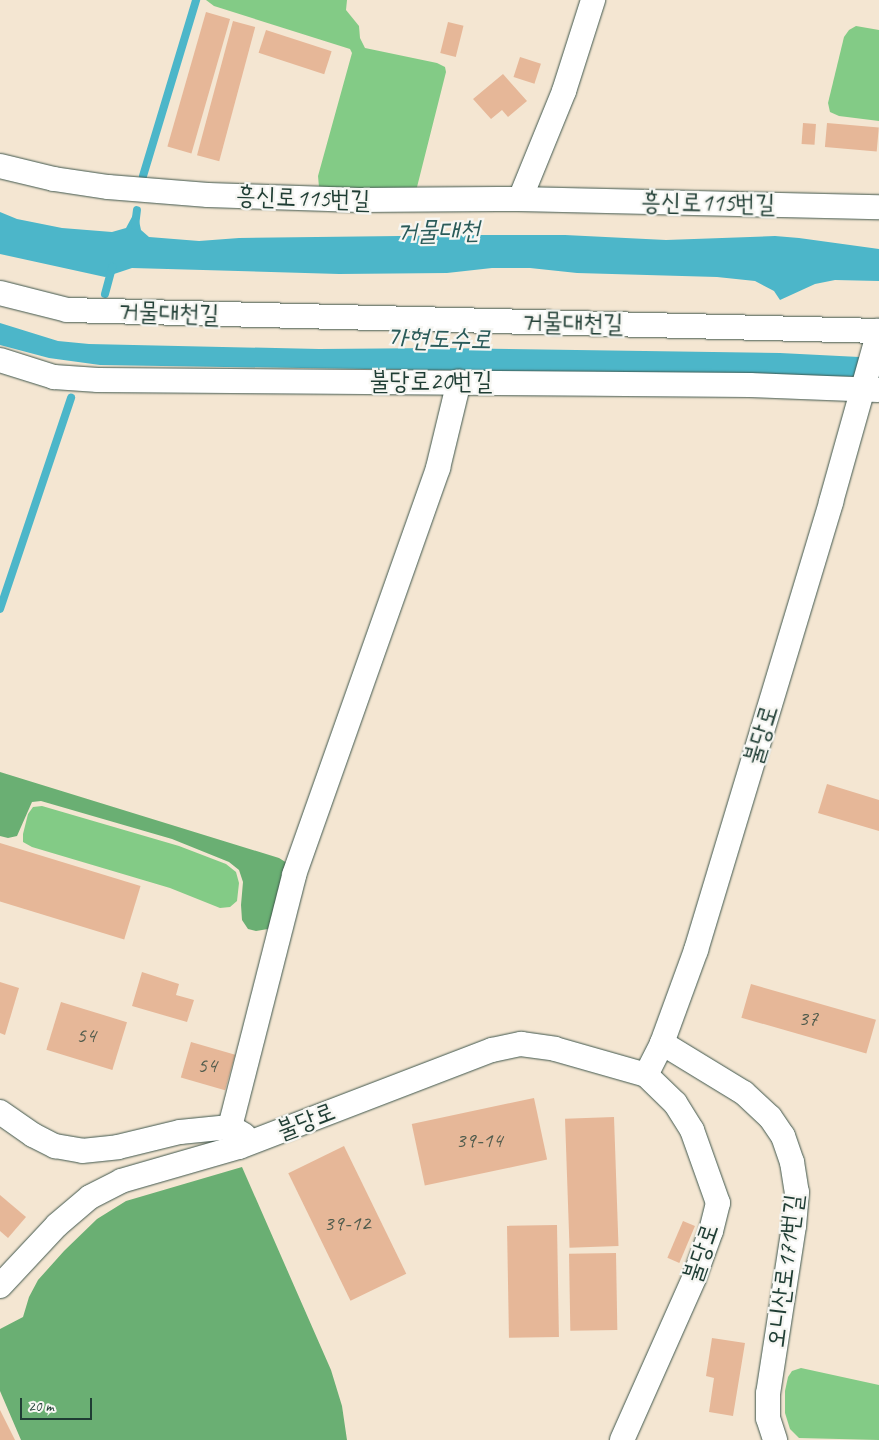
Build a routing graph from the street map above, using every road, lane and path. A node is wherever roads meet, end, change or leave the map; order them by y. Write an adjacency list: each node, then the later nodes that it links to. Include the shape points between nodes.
1 (593, 0): 3 (street, via 564,91)
2 (0, 166): 3 (street, 흥신로115번길, via 108,187 208,195 359,200)
3 (520, 199): 4 (street, 흥신로115번길)
4 (879, 207)
5 (0, 293): 6 (street, 거물대천길, via 67,310)
6 (879, 331): 9 (street, 불당로)
7 (0, 360): 8 (street, 불당로20번길, via 54,377 98,380)
8 (459, 381): 9 (street, 불당로20번길); 13 (street, via 438,468 294,875)
9 (872, 390): 10 (street, 불당로, via 696,950)
10 (662, 1043): 11 (street, 불당로); 17 (street, 오니산로171번길, via 744,1093 770,1117 783,1136 792,1162 797,1192 794,1226 768,1393 768,1418)
11 (646, 1075): 14 (street, 불당로, via 555,1049 521,1044 492,1050); 16 (street, 불당로, via 675,1103 692,1130 718,1203 694,1278)
12 (0, 1112): 13 (street, via 54,1146 82,1151 118,1147 180,1132)
13 (230, 1127): 14 (street)
14 (255, 1140): 15 (street, 불당로, via 121,1181 90,1197 57,1225)
15 (0, 1286)
16 (622, 1440)
17 (776, 1440)

